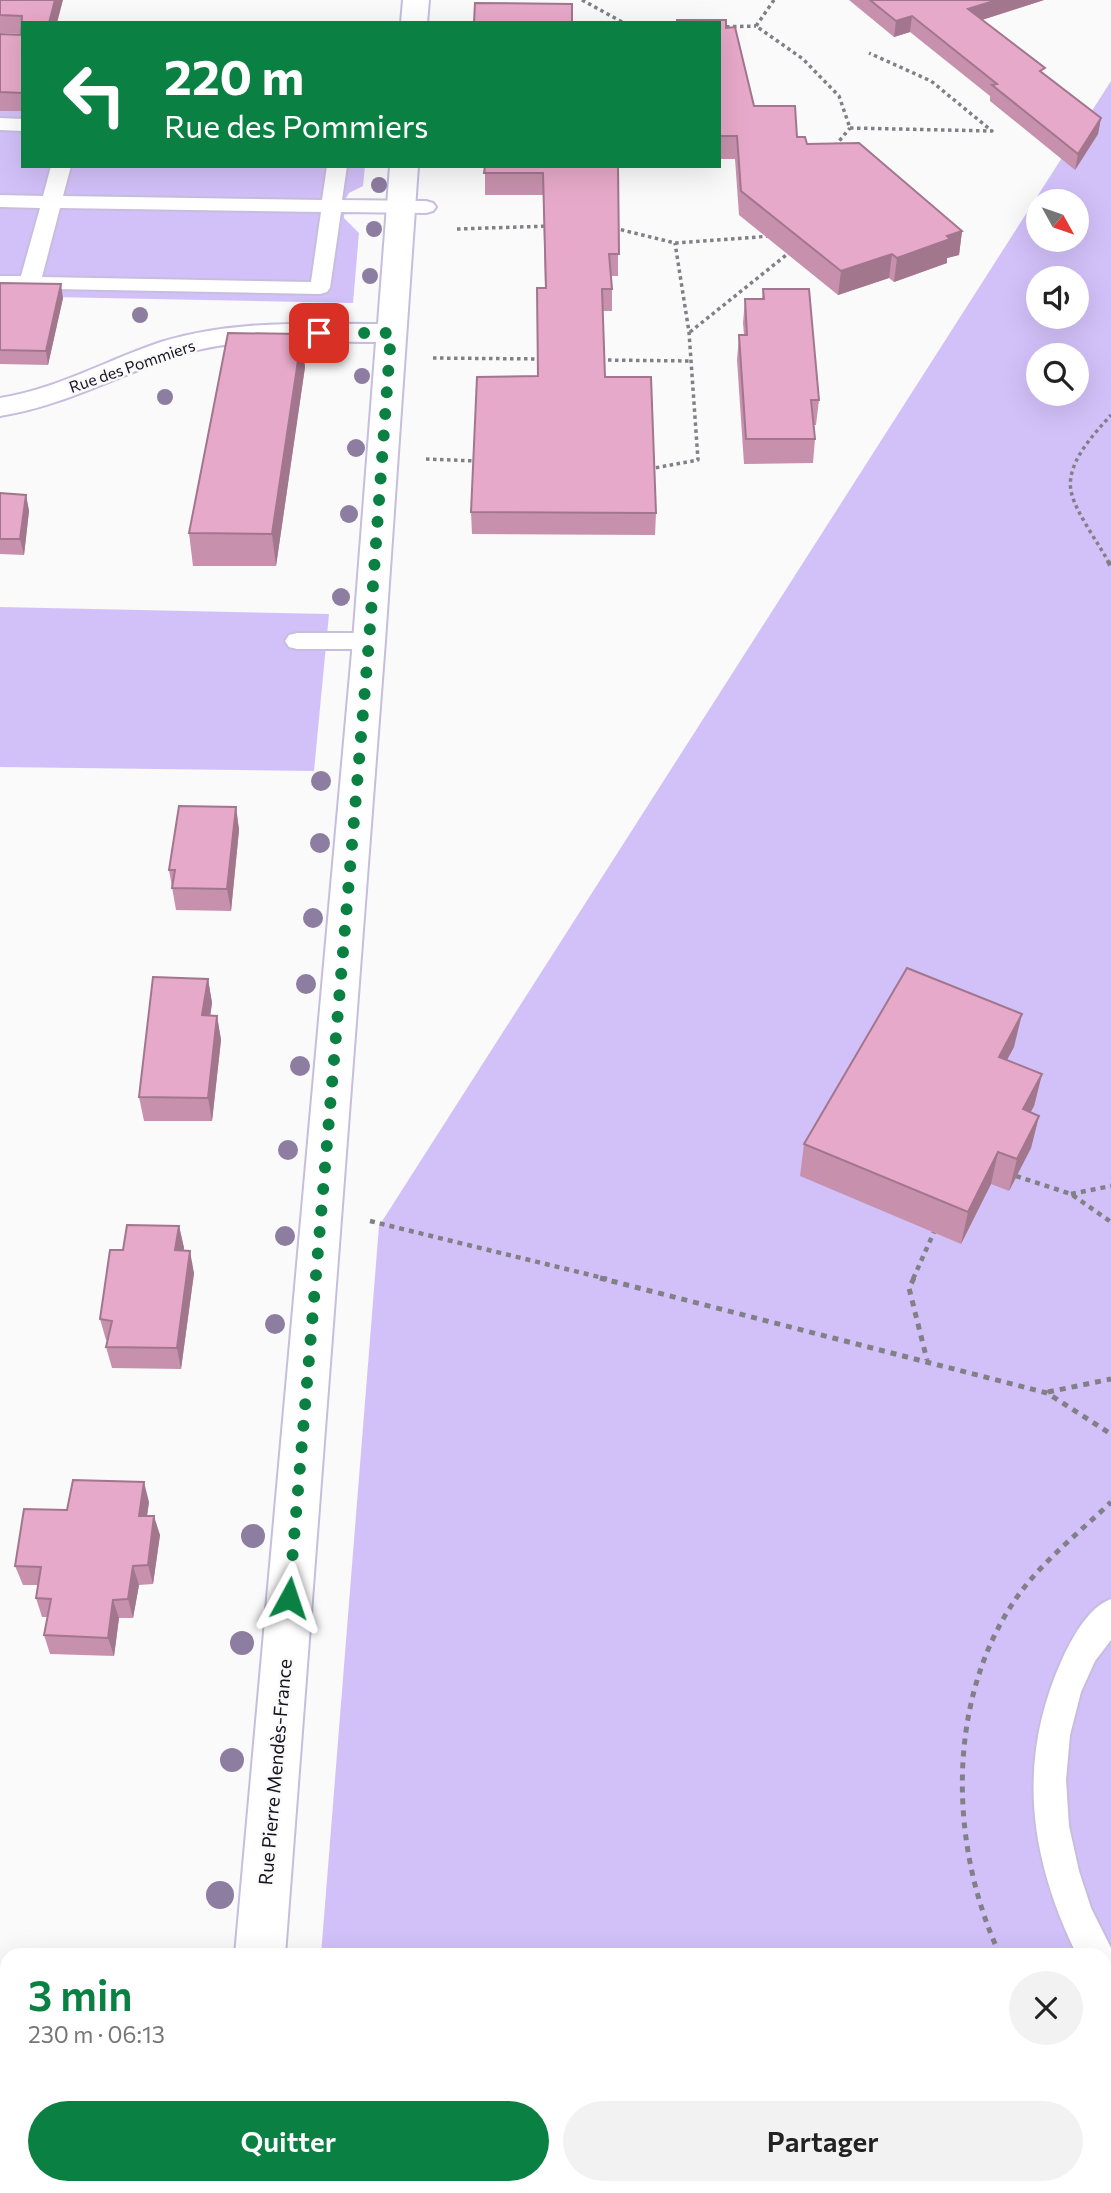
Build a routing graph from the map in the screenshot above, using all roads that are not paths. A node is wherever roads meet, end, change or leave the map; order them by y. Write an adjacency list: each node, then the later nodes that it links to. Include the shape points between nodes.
1 (416, 0): 2 (street)
2 (414, 21)
3 (0, 124): 4 (lane)
4 (21, 125)
5 (60, 168): 9 (lane)
6 (404, 168): 10 (street, Rue Pierre Mendès-France)
7 (334, 187): 9 (lane); 10 (lane); 11 (lane)
8 (0, 201): 9 (lane)
9 (51, 202): 13 (lane)
10 (397, 207): 11 (lane); 14 (street, Rue Pierre Mendès-France)
11 (328, 234): 13 (lane, via 320,288)
12 (0, 282): 13 (lane)
13 (30, 283)
14 (391, 333): 15 (street, Rue des Pommiers, via 229,335 173,348 54,393); 17 (street, Rue Pierre Mendès-France)
15 (0, 407)
16 (297, 641): 17 (lane)
17 (369, 641): 19 (street, Rue Pierre Mendès-France)
18 (1111, 1614): 20 (lane, via 1083,1650 1064,1693 1055,1724 1049,1784 1052,1834 1063,1884)
19 (261, 1948)
20 (1092, 1948)

